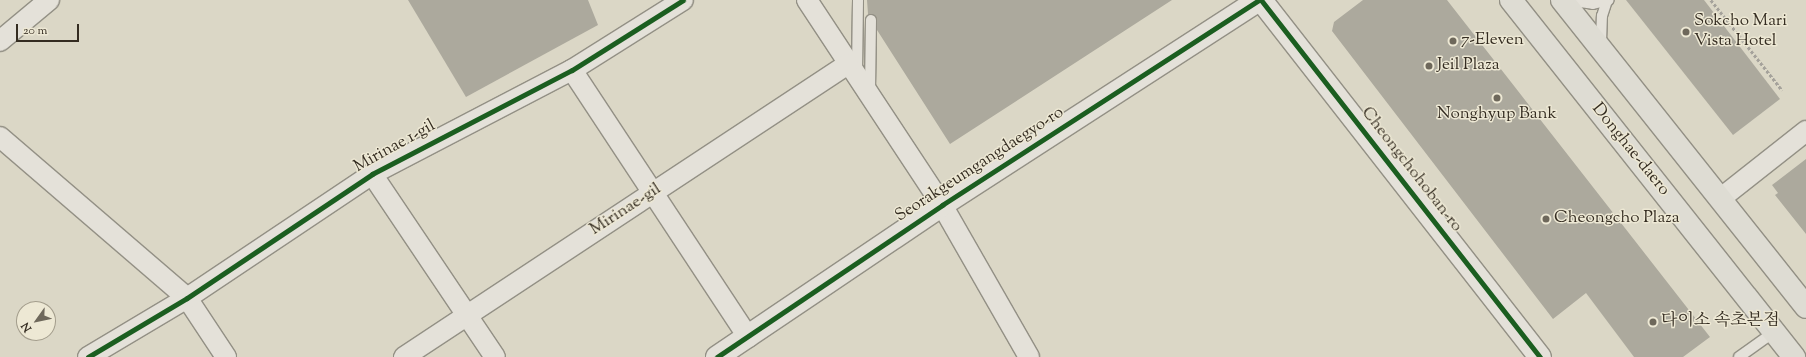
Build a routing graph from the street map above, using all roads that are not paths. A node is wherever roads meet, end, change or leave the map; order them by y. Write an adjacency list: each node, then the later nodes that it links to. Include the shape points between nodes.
1 (49, 0): 10 (street)
2 (683, 0): 12 (street, Mirinae 1-gil)
3 (807, 0): 13 (street)
4 (858, 0): 13 (lane)
5 (1511, 0): 24 (main road, Donghae-daero)
6 (1563, 0): 8 (lane, via 1586,4); 11 (main road)
7 (1255, 1): 20 (street, Seorakgeumgangdaegyo-ro); 32 (street, Cheongchohoban-ro)
8 (1608, 1): 11 (lane, via 1600,30)
9 (871, 20): 14 (lane)
10 (0, 41)
11 (1602, 50): 19 (main road)
12 (572, 70): 17 (street, Mirinae 1-gil); 18 (street)
13 (853, 71): 14 (street); 18 (street, Mirinae-gil)
14 (870, 97): 20 (street)
15 (1806, 131): 19 (street)
16 (0, 137): 21 (street)
17 (372, 174): 21 (street, Mirinae 1-gil); 23 (street)
18 (652, 193): 23 (street, Mirinae-gil); 25 (street)
19 (1720, 198): 22 (main road)
20 (942, 205): 25 (street, Seorakgeumgangdaegyo-ro); 31 (street)
21 (187, 298): 26 (street, Mirinae 1-gil); 27 (street)
22 (1806, 307)
23 (467, 315): 28 (street, Mirinae-gil); 29 (street)
24 (1774, 332): 33 (lane); 34 (main road, Donghae-daero)
25 (748, 337): 30 (street, Seorakgeumgangdaegyo-ro)
26 (88, 357)
27 (226, 357)
28 (404, 357)
29 (495, 357)
30 (717, 357)
31 (1029, 357)
32 (1540, 357)
33 (1739, 357)
34 (1794, 357)

